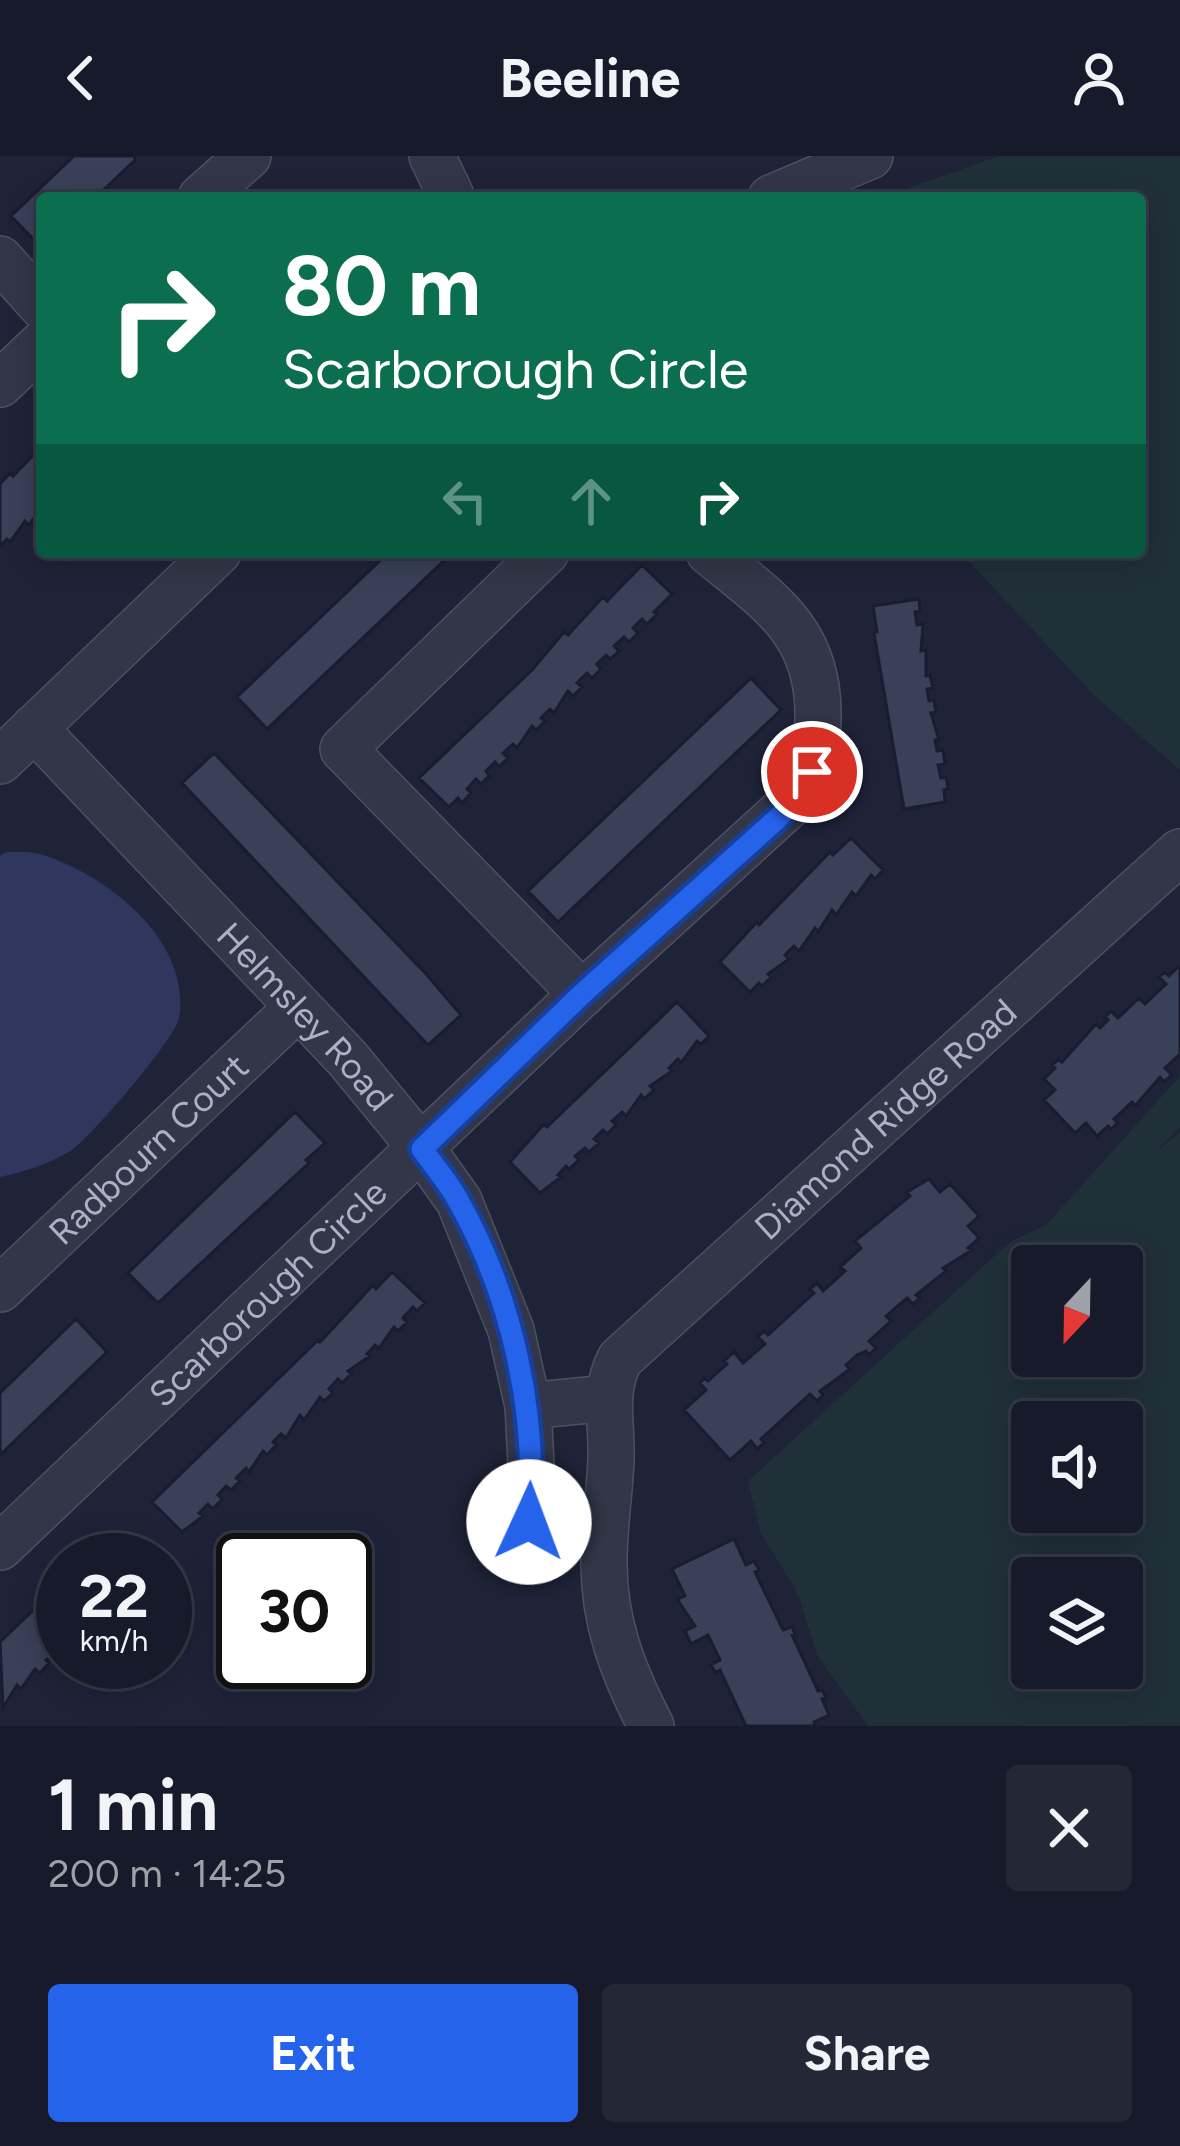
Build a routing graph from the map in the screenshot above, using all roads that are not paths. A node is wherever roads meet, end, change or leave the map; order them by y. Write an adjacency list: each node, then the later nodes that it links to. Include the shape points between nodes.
1 (248, 156): 4 (street)
2 (432, 156): 5 (street)
3 (870, 156): 6 (street)
4 (208, 192)
5 (449, 192)
6 (785, 192)
7 (0, 259): 8 (street)
8 (36, 299)
9 (36, 350): 10 (street)
10 (0, 384)
11 (212, 558): 14 (street)
12 (540, 558): 17 (street, via 343,749)
13 (716, 558): 17 (street, Scarborough Circle, via 792,625 812,660 812,772 778,818)
14 (34, 728): 15 (street); 18 (street, Helmsley Road)
15 (0, 761)
16 (1180, 852): 21 (street, Diamond Ridge Road, via 631,1346 611,1376)
17 (582, 994): 19 (street, Scarborough Circle)
18 (297, 1008): 19 (street, Helmsley Road); 20 (street, Radbourn Court)
19 (422, 1149): 22 (street, Helmsley Road, via 459,1201 487,1266); 23 (street, Scarborough Circle)
20 (0, 1289)
21 (608, 1398): 22 (street); 25 (street, Diamond Ridge Road, via 605,1593 622,1670)
22 (527, 1406): 24 (street, Helmsley Road, via 532,1484)
23 (0, 1547)
24 (525, 1560)
25 (651, 1726)

